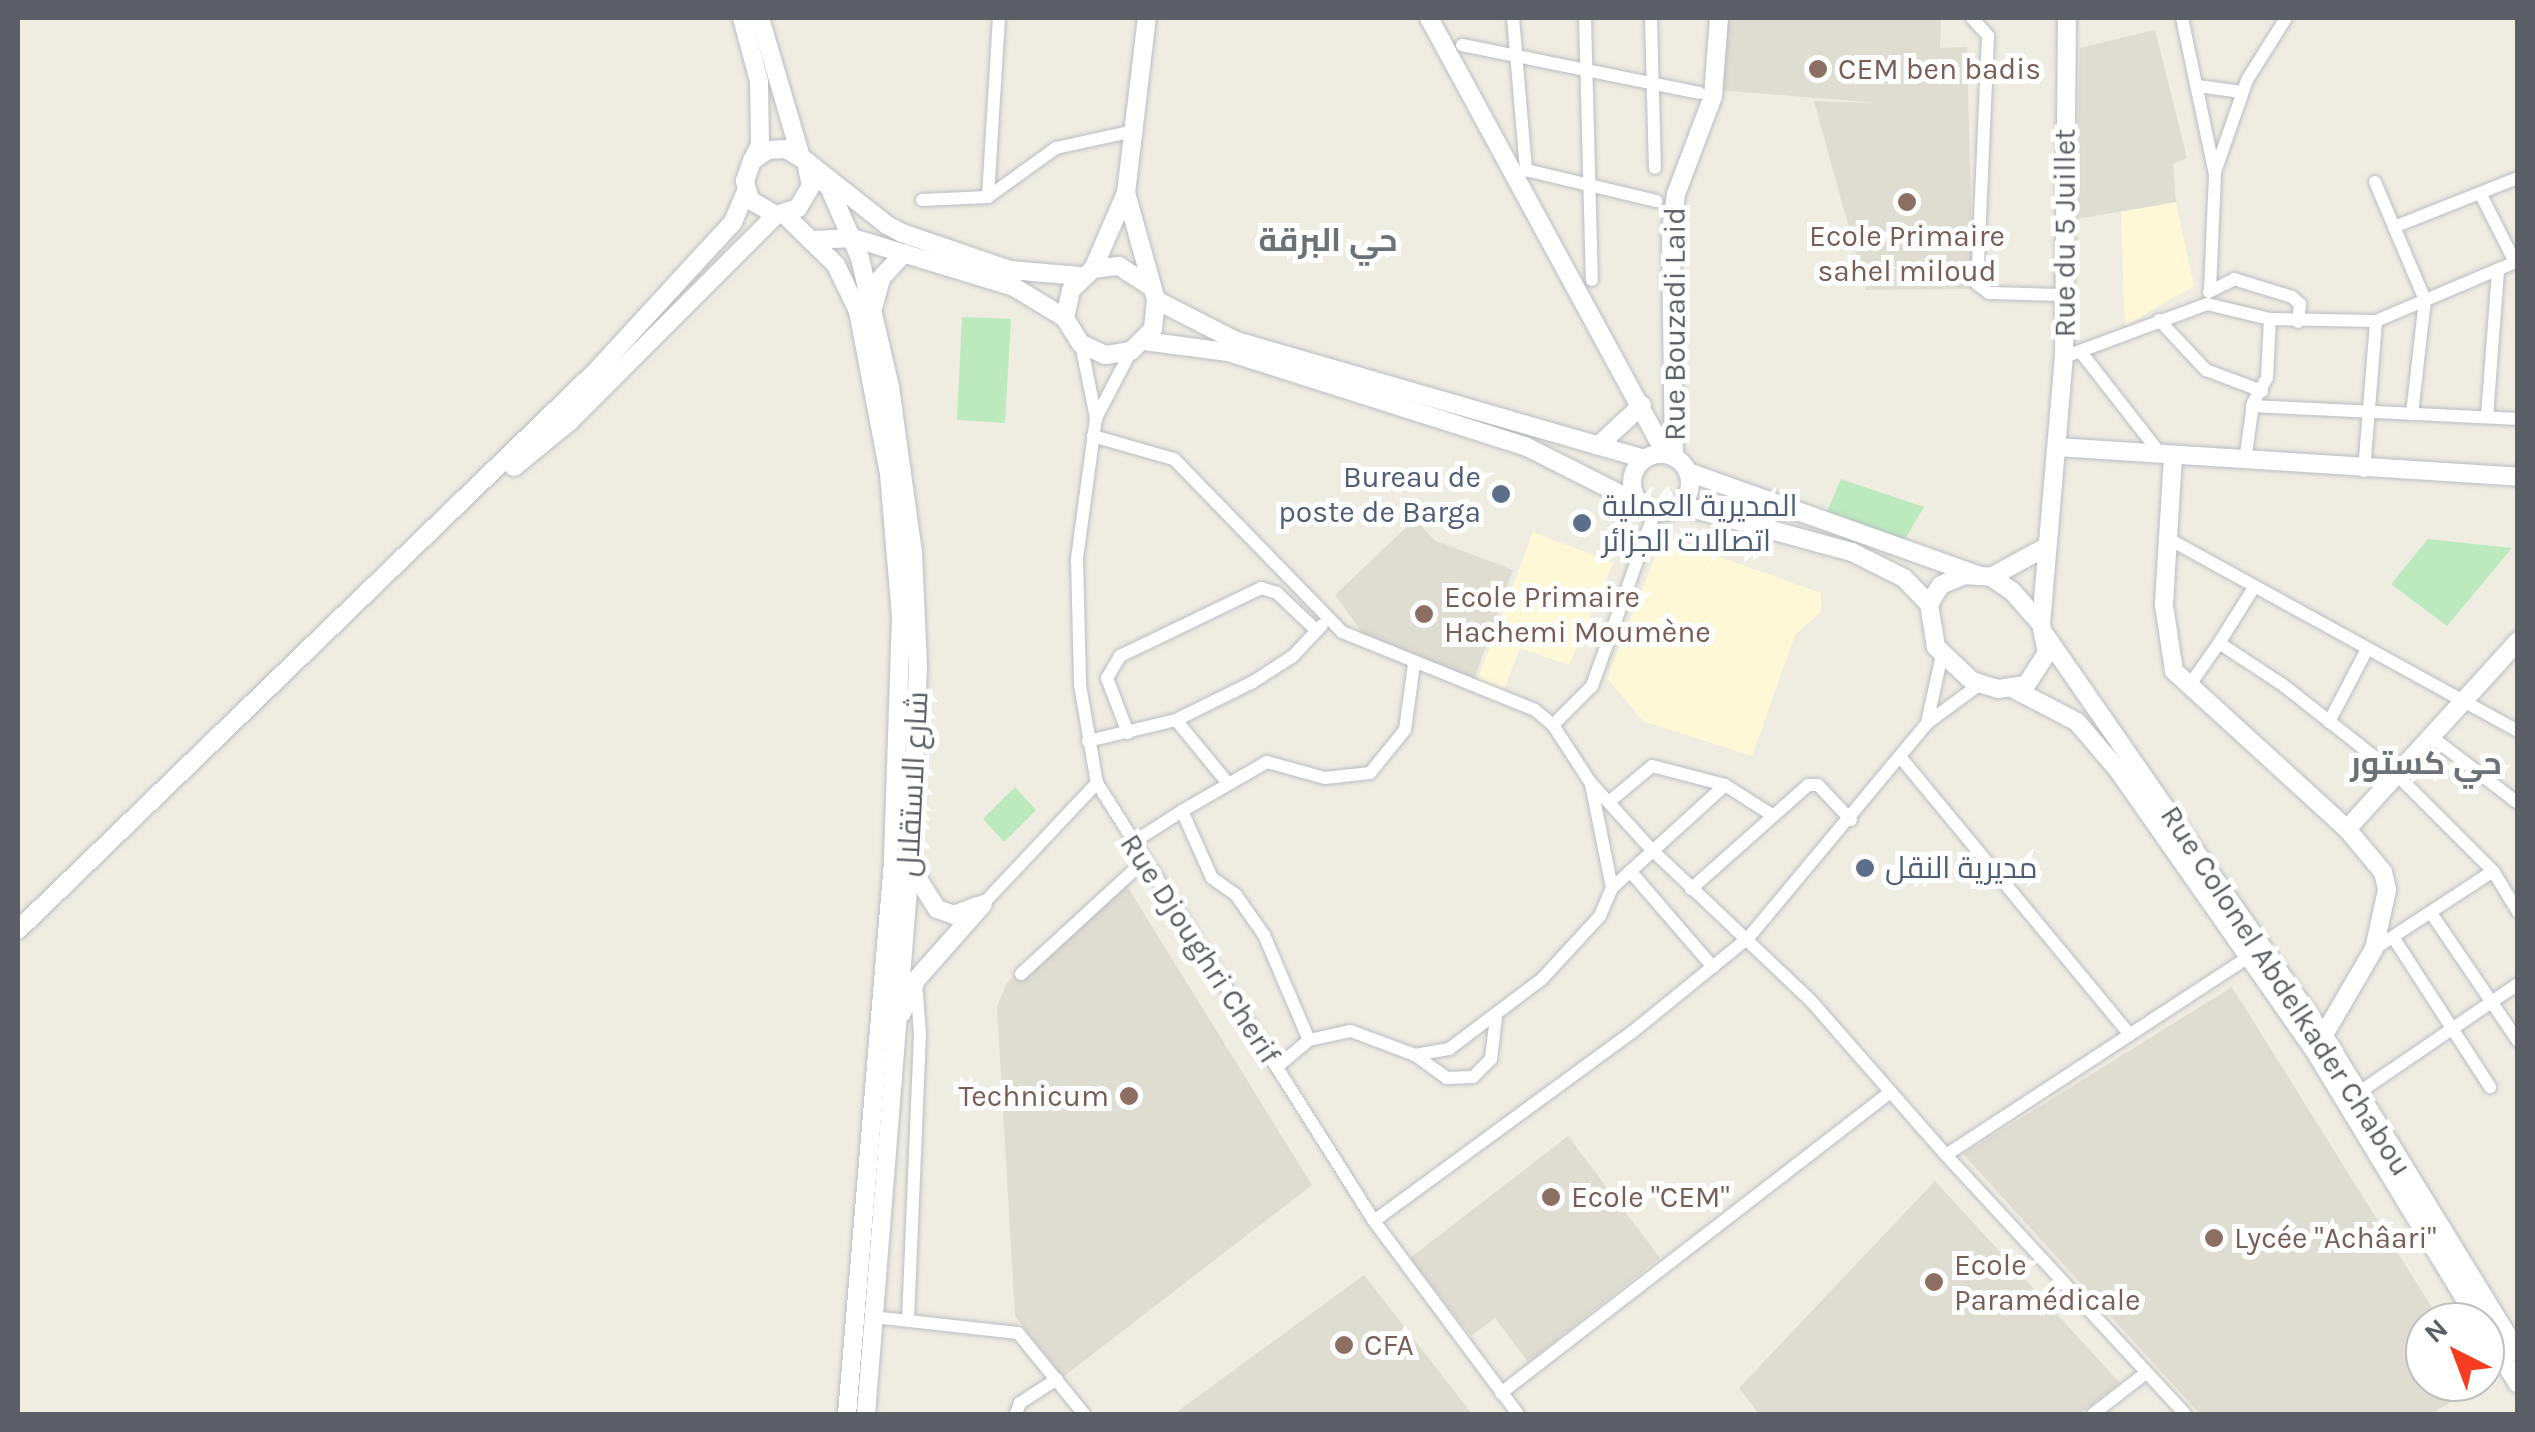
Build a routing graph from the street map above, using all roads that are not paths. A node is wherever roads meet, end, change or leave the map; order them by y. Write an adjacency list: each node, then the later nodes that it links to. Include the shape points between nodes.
1 (742, 18): 22 (main road, via 760,81 760,145)
2 (760, 18): 23 (main road, شارع الاستقلال)
3 (999, 18): 32 (street)
4 (1148, 18): 21 (main road)
5 (1429, 18): 58 (main road)
6 (1513, 18): 15 (street)
7 (1586, 18): 16 (street)
8 (1651, 18): 17 (street)
9 (1719, 18): 68 (main road, Rue Bouzadi Laid, via 1713,96 1676,194 1671,230)
10 (1972, 18): 45 (street, via 1988,36 1978,284 1989,294)
11 (2068, 18): 45 (main road, Rue du 5 Juillet)
12 (2182, 18): 18 (street)
13 (2286, 18): 20 (street)
14 (1462, 45): 15 (street)
15 (1515, 53): 16 (street); 28 (street, via 1526,170)
16 (1587, 70): 17 (street); 28 (street)
17 (1654, 81): 19 (street); 24 (street)
18 (2198, 86): 20 (street); 25 (street)
19 (1699, 92)
20 (2242, 92): 25 (street)
21 (1134, 131): 30 (main road); 32 (street, via 1056,148)
22 (752, 162): 23 (main road, via 776,148); 29 (main road)
23 (806, 163): 35 (main road, via 807,198); 37 (main road, شارع الاستقلال, via 829,187); 42 (main road, via 886,225 924,242 1010,270)
24 (1655, 168)
25 (2215, 174): 46 (street)
26 (2518, 178): 31 (street)
27 (2375, 182): 36 (street)
28 (1593, 185): 34 (street); 43 (street)
29 (746, 191): 35 (main road, via 757,208); 77 (main road, via 734,222)
30 (1126, 193): 42 (main road); 44 (main road)
31 (2480, 193): 36 (street); 40 (street)
32 (988, 197): 33 (street)
33 (922, 200)
34 (1656, 200)
35 (780, 215): 38 (main road, شارع الاستقلال); 77 (main road, via 569,422)
36 (2394, 227): 47 (street)
37 (853, 238): 38 (main road); 39 (main road); 48 (main road, شارع الاستقلال)
38 (813, 240): 157 (main road, شارع الاستقلال, via 847,286 869,354 889,474 901,616 893,862)
39 (904, 254): 48 (main road, via 881,278); 49 (main road, via 1014,287)
40 (2516, 262): 41 (street)
41 (2498, 269): 47 (street); 62 (street)
42 (1086, 273): 44 (main road, via 1119,266); 49 (main road)
43 (1592, 280)
44 (1153, 294): 55 (main road); 66 (main road, via 1236,341)
45 (2062, 296): 56 (main road, Rue du 5 Juillet)
46 (2208, 297): 50 (street); 51 (street); 53 (street, via 2234,280 2292,297 2300,304)
47 (2425, 300): 52 (street); 61 (street)
48 (873, 310): 117 (main road, شارع الاستقلال, via 905,472 913,552 918,667)
49 (1065, 318): 54 (main road)
50 (2270, 319): 53 (street); 57 (street)
51 (2159, 320): 56 (street); 57 (street, via 2206,370)
52 (2376, 321): 53 (street); 60 (street)
53 (2298, 322)
54 (1082, 344): 55 (main road, via 1105,355); 63 (street)
55 (1138, 346): 63 (street); 76 (main road, via 1228,352 1526,446)
56 (2072, 354): 67 (main road, Rue du 5 Juillet); 69 (street)
57 (2262, 391): 59 (street)
58 (1642, 404): 66 (main road); 68 (main road)
59 (2252, 406): 60 (street); 71 (street)
60 (2370, 410): 61 (street); 72 (street)
61 (2412, 414): 62 (street)
62 (2487, 417): 64 (street)
63 (1096, 418): 65 (street, Rue Djoughri Cherif)
64 (2518, 419)
65 (1093, 436): 83 (street, via 1174,460); 101 (street, Rue Djoughri Cherif, via 1076,634)
66 (1598, 446): 70 (main road)
67 (2058, 448): 69 (main road); 79 (main road, Rue du 5 Juillet)
68 (1670, 456): 70 (main road); 73 (main road)
69 (2168, 456): 71 (main road); 78 (main road)
70 (1644, 459): 76 (main road, via 1632,482)
71 (2245, 461): 72 (main road)
72 (2364, 470): 74 (main road)
73 (1688, 472): 75 (main road, via 1690,490); 80 (main road)
74 (2518, 478)
75 (1680, 505): 76 (main road); 82 (main road, via 1852,552 1904,578)
76 (1648, 508): 97 (street, via 1592,686)
77 (440, 527): 126 (main road)
78 (2166, 538): 81 (street); 91 (main road, via 2166,650)
79 (2046, 547): 80 (main road); 84 (main road, Rue du 5 Juillet)
80 (1985, 576): 82 (main road, via 1951,579); 84 (main road)
81 (2253, 589): 85 (street); 87 (street)
82 (1929, 604): 88 (main road, via 1930,633)
83 (1322, 625): 89 (street); 94 (street, via 1253,682); 99 (street, via 1261,588 1120,656 1107,678)
84 (2043, 630): 92 (main road, via 2043,667); 142 (main road, Rue Colonel Abdelkader Chabou)
85 (2219, 642): 91 (street); 95 (street)
86 (2514, 650): 93 (main road)
87 (2365, 653): 93 (street); 95 (street)
88 (1942, 655): 90 (main road); 96 (street)
89 (1414, 664): 97 (street, via 1534,710); 104 (street, via 1405,730 1370,773 1325,778 1282,761 1266,762)
90 (1980, 684): 92 (main road); 96 (street)
91 (2189, 686): 113 (main road)
92 (2014, 689): 130 (main road, Rue Colonel Abdelkader Chabou, via 2055,707 2090,735)
93 (2464, 700): 98 (street); 100 (main road)
94 (1176, 720): 99 (street); 104 (street)
95 (2329, 722): 103 (street)
96 (1927, 723): 102 (street)
97 (1552, 724): 105 (street)
98 (2518, 731)
99 (1128, 733): 101 (street)
100 (2433, 738): 103 (main road); 109 (street)
101 (1088, 742): 106 (street, Rue Djoughri Cherif)
102 (1900, 758): 112 (street); 139 (street)
103 (2396, 774): 113 (main road); 119 (street)
104 (1227, 782): 110 (street)
105 (1590, 782): 108 (street); 120 (street)
106 (1097, 783): 114 (street, Rue Djoughri Cherif); 123 (street)
107 (1725, 785): 108 (street, via 1652,766); 111 (street); 115 (street)
108 (1609, 802): 115 (street)
109 (2518, 803)
110 (1182, 811): 114 (street); 140 (street, via 1212,878 1236,895 1264,935)
111 (1772, 815): 112 (street, via 1813,784); 121 (street)
112 (1851, 820): 127 (street)
113 (2347, 828): 129 (main road, via 2383,872 2386,890)
114 (1132, 843): 116 (street, Rue Djoughri Cherif)
115 (1652, 849): 118 (street); 121 (street)
116 (1144, 861): 132 (street); 144 (street, Rue Djoughri Cherif)
117 (910, 864): 123 (main road, via 937,909 954,914); 138 (main road, شارع الاستقلال)
118 (1630, 871): 120 (street); 131 (street)
119 (2493, 871): 122 (street); 124 (street)
120 (1612, 888): 136 (street, via 1583,938)
121 (1690, 889): 127 (street)
122 (2513, 894): 125 (street)
123 (983, 904): 133 (main road)
124 (2431, 912): 128 (street); 135 (street)
125 (2518, 912)
126 (18, 930)
127 (1749, 937): 131 (street); 146 (street)
128 (2393, 937): 129 (street); 137 (street)
129 (2374, 949): 142 (main road)
130 (2248, 957): 139 (street); 142 (main road, Rue Colonel Abdelkader Chabou)
131 (1712, 967): 149 (street)
132 (1020, 974)
133 (916, 980): 138 (main road); 152 (street, via 920,1034)
134 (2518, 984): 135 (street)
135 (2491, 1002): 137 (street); 141 (street)
136 (1496, 1017): 143 (street, via 1449,1049); 143 (street, via 1490,1059 1473,1077 1447,1078)
137 (2451, 1027): 145 (street); 147 (street)
138 (895, 1032): 151 (main road, شارع الاستقلال)
139 (2130, 1035): 148 (street)
140 (1309, 1040): 143 (street, via 1352,1031); 144 (street)
141 (2518, 1041)
142 (2319, 1043): 147 (main road, Rue Colonel Abdelkader Chabou); 150 (main road, Rue Colonel Abdelkader Chabou)
143 (1415, 1055)
144 (1277, 1067): 149 (street, Rue Djoughri Cherif)
145 (2490, 1087)
146 (1890, 1092): 148 (street); 156 (street)
147 (2358, 1093): 153 (main road, Rue Colonel Abdelkader Chabou)
148 (1946, 1155): 154 (street)
149 (1374, 1220): 156 (street, Rue Djoughri Cherif)
150 (2468, 1302)
151 (873, 1317): 152 (street); 158 (main road, شارع الاستقلال)
152 (908, 1320): 155 (street, via 1018,1333)
153 (2518, 1352)
154 (2146, 1373): 162 (street); 163 (street)
155 (1058, 1379): 159 (street, via 1020,1403); 160 (street)
156 (1502, 1393): 161 (street, Rue Djoughri Cherif)
157 (847, 1414)
158 (866, 1414)
159 (1016, 1414)
160 (1084, 1414)
161 (1518, 1414)
162 (2093, 1414)
163 (2185, 1414)

